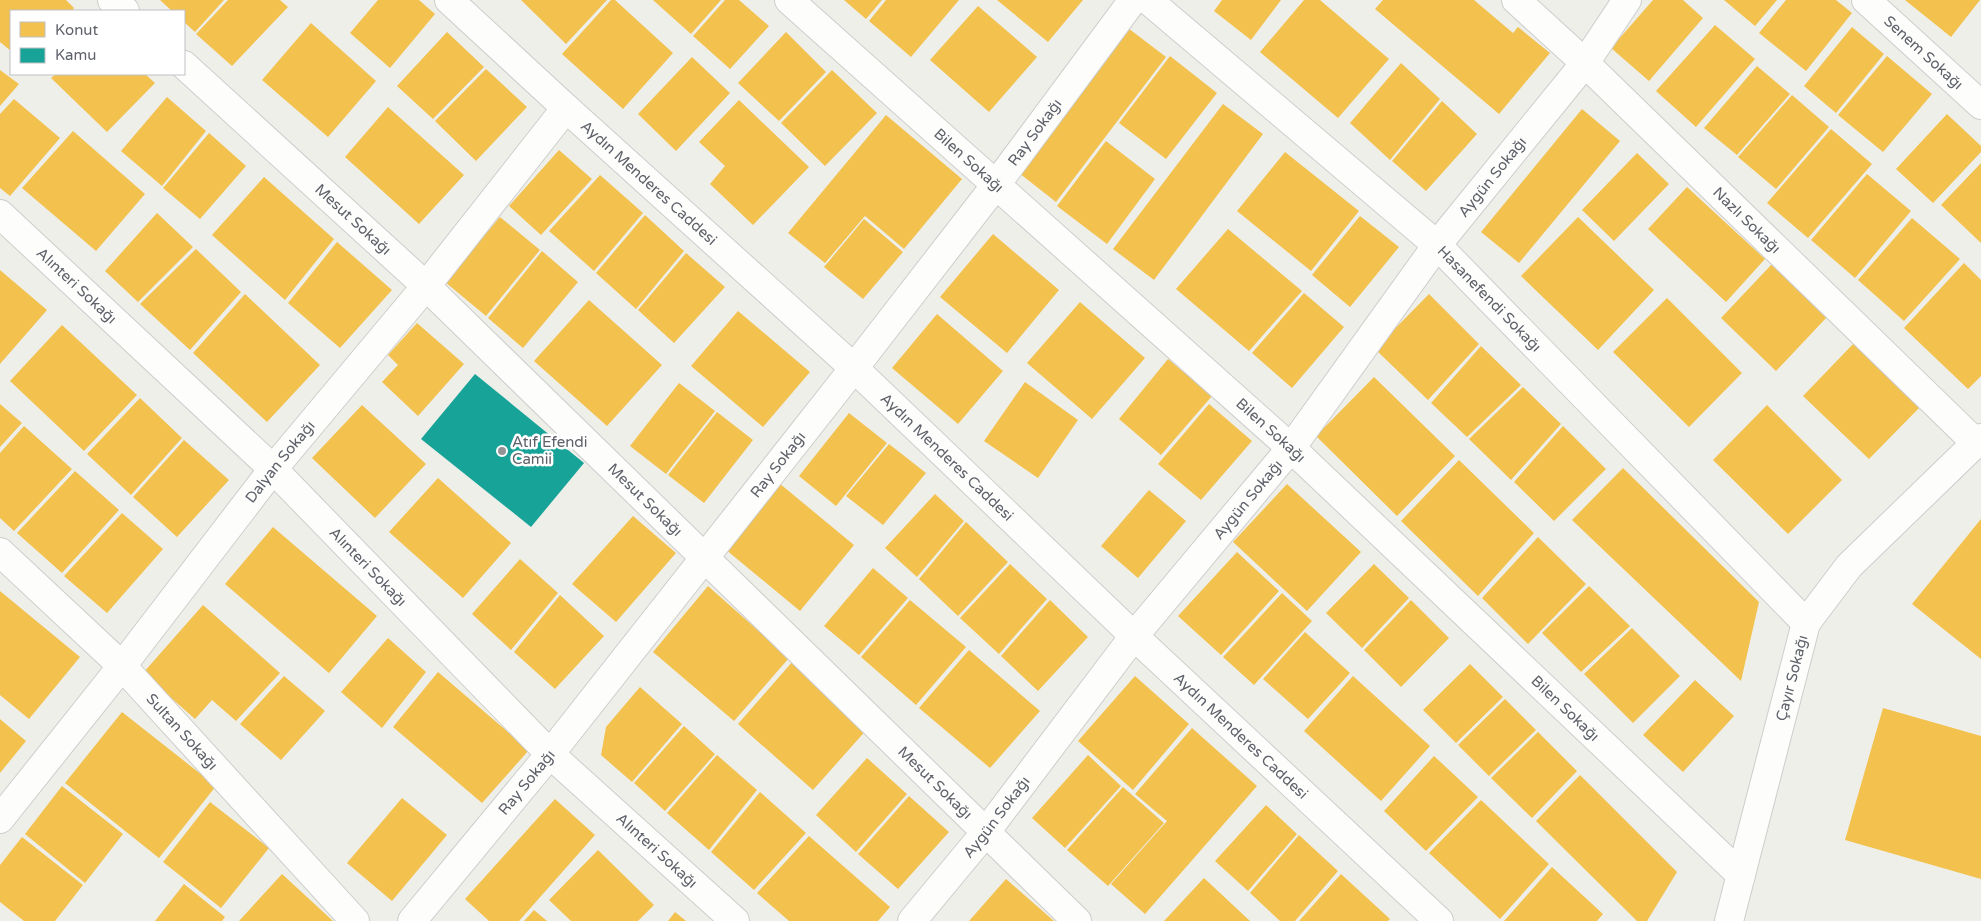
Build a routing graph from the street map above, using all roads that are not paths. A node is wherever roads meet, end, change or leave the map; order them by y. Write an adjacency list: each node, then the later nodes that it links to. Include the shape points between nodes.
1 (112, 0): 9 (street)
2 (449, 0): 13 (street, Aydın Menderes Caddesi)
3 (789, 0): 14 (street, Bilen Sokağı)
4 (1133, 0): 14 (street, Ray Sokağı)
5 (1148, 0): 16 (street, Hasanefendi Sokağı)
6 (1516, 0): 10 (street, Nazlı Sokağı)
7 (1627, 0): 10 (street, Aygün Sokağı)
8 (1866, 0): 12 (street, Senem Sokağı)
9 (124, 10)
10 (1585, 63): 16 (street, Aygün Sokağı); 19 (street, Nazlı Sokağı)
11 (185, 66): 17 (street, Mesut Sokağı)
12 (1981, 105)
13 (566, 108): 17 (street, Dalyan Sokağı); 18 (street, Aydın Menderes Caddesi)
14 (995, 186): 18 (street, Ray Sokağı); 20 (street, Bilen Sokağı)
15 (0, 214): 21 (street, Alınteri Sokağı)
16 (1437, 245): 20 (street, Aygün Sokağı); 24 (street, Hasanefendi Sokağı)
17 (426, 286): 21 (street, Dalyan Sokağı); 23 (street, Mesut Sokağı)
18 (854, 368): 23 (street, Ray Sokağı); 25 (street, Aydın Menderes Caddesi)
19 (1979, 440): 24 (street, Çayır Sokağı, via 1849,566)
20 (1291, 448): 25 (street, Aygün Sokağı); 30 (street, Bilen Sokağı)
21 (273, 469): 26 (street, Dalyan Sokağı); 27 (street, Alınteri Sokağı)
22 (0, 552): 26 (street, Sultan Sokağı)
23 (703, 558): 27 (street, Ray Sokağı); 29 (street, Mesut Sokağı)
24 (1806, 623): 30 (street, Çayır Sokağı)
25 (1134, 636): 29 (street, Aygün Sokağı); 31 (street, Aydın Menderes Caddesi)
26 (122, 666): 28 (street, Dalyan Sokağı); 32 (street, Sultan Sokağı)
27 (550, 754): 33 (street, Ray Sokağı); 34 (street, Alınteri Sokağı)
28 (0, 819)
29 (985, 833): 35 (street, Aygün Sokağı); 36 (street, Mesut Sokağı)
30 (1741, 875): 37 (street, Çayır Sokağı)
31 (1433, 919)
32 (355, 921)
33 (412, 921)
34 (735, 921)
35 (912, 921)
36 (1077, 921)
37 (1729, 921)

